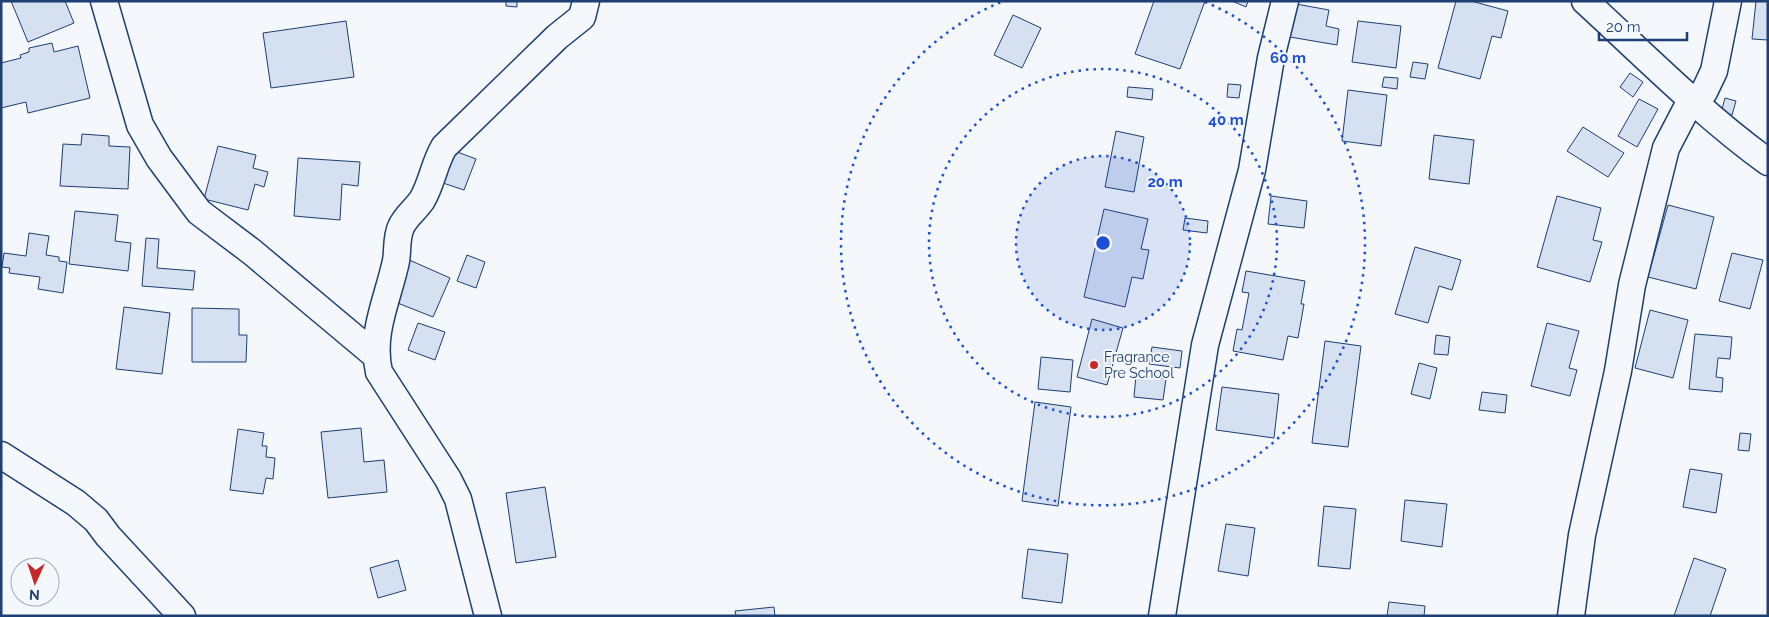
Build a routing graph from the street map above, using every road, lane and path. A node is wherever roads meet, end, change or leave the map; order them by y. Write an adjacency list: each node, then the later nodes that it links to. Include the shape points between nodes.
1 (104, 1): 8 (street, via 140,125 159,158 199,212)
2 (586, 1): 8 (street, via 582,17 556,37 444,147 438,157 433,178 421,201 402,225 376,336)
3 (1285, 1): 12 (street, via 1271,58 1252,170 1205,345)
4 (1584, 1): 6 (street)
5 (1728, 1): 6 (street, via 1714,71 1704,92)
6 (1690, 100): 7 (street); 13 (street, via 1666,148 1632,285 1616,381 1582,536)
7 (1768, 162)
8 (375, 355): 11 (street, via 379,372 458,499)
9 (1, 455): 10 (street, via 76,503 96,520)
10 (182, 616)
11 (488, 616)
12 (1162, 616)
13 (1571, 616)

